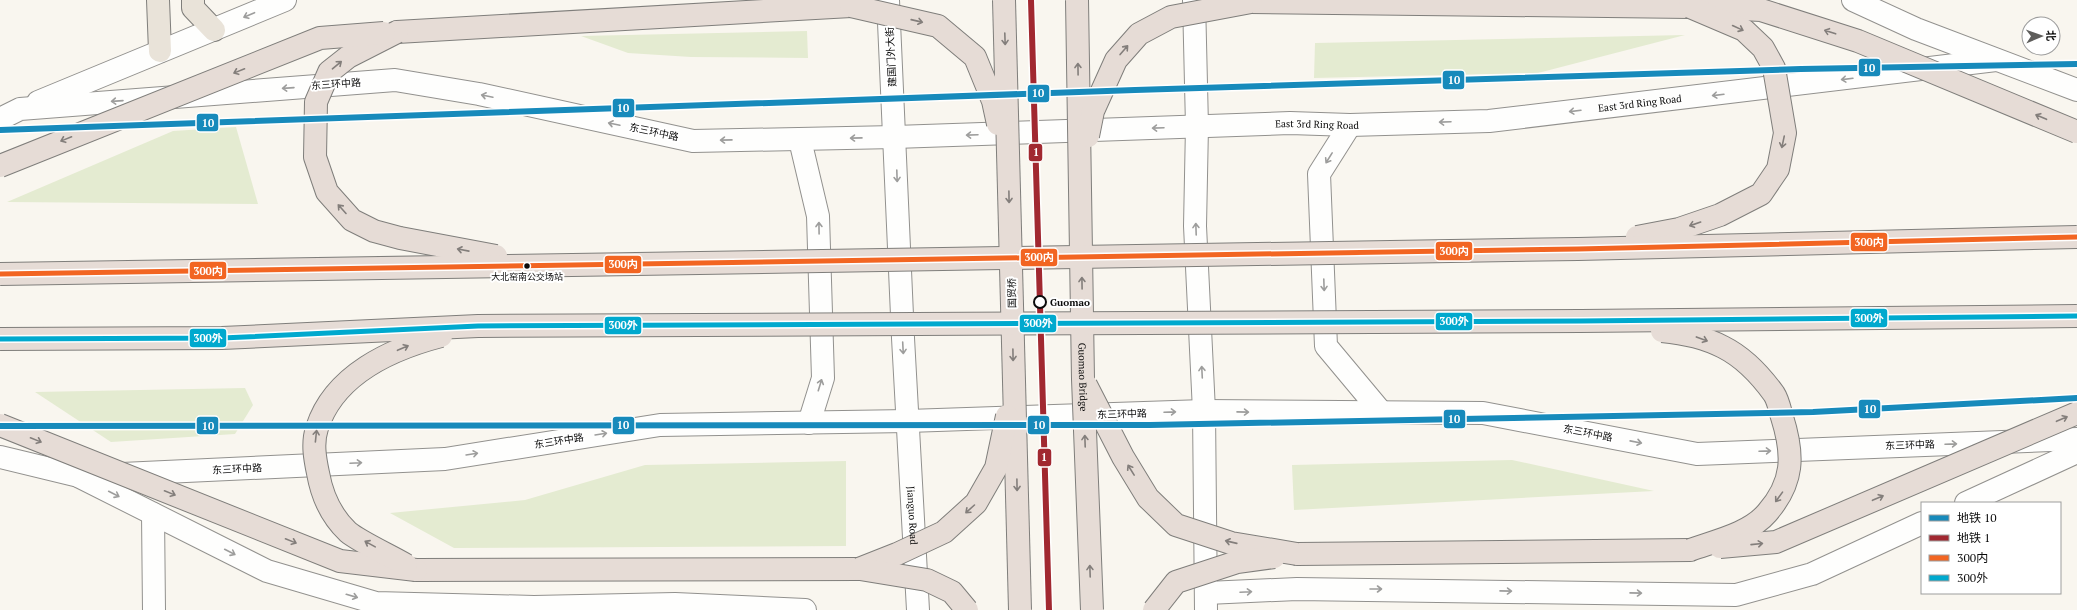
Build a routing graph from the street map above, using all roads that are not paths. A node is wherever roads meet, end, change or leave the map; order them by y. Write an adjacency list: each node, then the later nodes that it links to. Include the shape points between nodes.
1 (158, 0): 14 (main road)
2 (193, 0): 12 (main road, via 193,8)
3 (285, 0): 12 (street, one-way to 12)
4 (888, 0): 22 (street, 建国门外大街)
5 (1004, 0): 25 (highway, 国贸桥, one-way to 25, bridge)
6 (1077, 0): 26 (highway, Guomao Bridge, one-way to 6, bridge)
7 (1194, 0): 20 (street)
8 (1853, 0): 15 (street, via 1916,29)
9 (1247, 1): 11 (highway); 26 (highway, one-way to 9, bridge, via 1093,111 1116,60 1139,34 1171,17)
10 (858, 3): 13 (highway); 25 (highway, one-way to 25, bridge, via 938,26 975,57 993,101)
11 (1690, 7): 21 (highway, one-way to 11, bridge, via 1858,41 1761,10); 28 (highway, one-way to 28, bridge, via 1744,30 1763,48 1774,68 1785,133 1778,168 1761,194 1720,215 1679,229)
12 (214, 30): 14 (street)
13 (397, 32): 24 (highway, one-way to 24, bridge, via 320,38); 29 (highway, one-way to 13, bridge, via 374,231 352,220 327,192 315,157 316,102 329,72 348,56)
14 (160, 51): 17 (street)
15 (1996, 60): 16 (street, East 3rd Ring Road); 19 (street, East 3rd Ring Road, one-way to 19, via 1489,121)
16 (2077, 90)
17 (20, 109): 18 (street, 东三环中路); 23 (street, 东三环中路, one-way to 17, via 693,141 479,94 395,80)
18 (0, 119)
19 (1350, 125): 20 (street, East 3rd Ring Road, via 1290,123); 38 (street, one-way to 38, via 1319,174 1326,346)
20 (1196, 126): 22 (street, 东三环中路, one-way to 22); 37 (street, one-way to 20, via 1196,226)
21 (2077, 132)
22 (895, 137): 23 (street, 东三环中路, one-way to 23); 40 (street, 建国门外大街, one-way to 40)
23 (800, 140): 41 (street, one-way to 23, via 822,378 818,216)
24 (0, 166)
25 (1009, 171): 36 (highway, 国贸桥, one-way to 36, bridge)
26 (1080, 178): 35 (highway, Guomao Bridge, one-way to 26, bridge)
27 (2077, 237): 28 (highway, bridge)
28 (1578, 249): 29 (highway, bridge)
29 (542, 265): 30 (highway, bridge)
30 (0, 274)
31 (2077, 316): 32 (highway, bridge)
32 (1581, 321): 33 (highway, bridge); 50 (highway, one-way to 50, bridge, via 1687,334 1723,347 1749,366 1775,396 1789,441 1790,467 1782,493 1766,515 1745,530)
33 (478, 326): 34 (highway, bridge, via 222,338); 53 (highway, one-way to 33, bridge, via 349,532 331,512 321,489 314,455 316,429 330,400 348,381 383,357 419,342)
34 (0, 339)
35 (1083, 379): 51 (highway, one-way to 35, bridge, via 1231,543 1176,525 1148,498 1123,458); 60 (highway, Guomao Bridge, one-way to 35, bridge)
36 (1014, 382): 52 (highway, one-way to 52, bridge, via 996,468 976,503 944,532); 59 (highway, 国贸桥, one-way to 59, bridge)
37 (1204, 411): 38 (street, 东三环中路, one-way to 38); 40 (street, 东三环中路, one-way to 37); 54 (street)
38 (1382, 413): 43 (street, 东三环中路, one-way to 43, via 1483,413 1697,454)
39 (2077, 413): 50 (highway, one-way to 39, bridge, via 1776,542)
40 (908, 421): 41 (street, 东三环中路); 57 (street, Jianguo Road)
41 (809, 423): 46 (street, 东三环中路, one-way to 41, via 445,458 660,425)
42 (0, 425): 53 (highway, one-way to 53, bridge, via 340,561)
43 (2077, 439)
44 (2077, 452): 47 (street)
45 (0, 457): 46 (street, 东三环中路)
46 (79, 476): 48 (street, one-way to 48)
47 (1968, 502)
48 (153, 514): 55 (street); 56 (street, one-way to 56, via 267,571 376,603 534,607 675,604)
49 (1921, 523): 54 (street, one-way to 49, via 1297,589 1736,595 1812,574)
50 (1690, 550): 51 (highway)
51 (1297, 554): 61 (highway, bridge, via 1237,562 1176,582)
52 (859, 569): 53 (highway); 58 (highway, bridge, via 926,580 952,592)
53 (416, 570)
54 (1206, 602)
55 (154, 610)
56 (805, 610)
57 (918, 610)
58 (967, 610)
59 (1020, 610)
60 (1092, 610)
61 (1154, 610)

